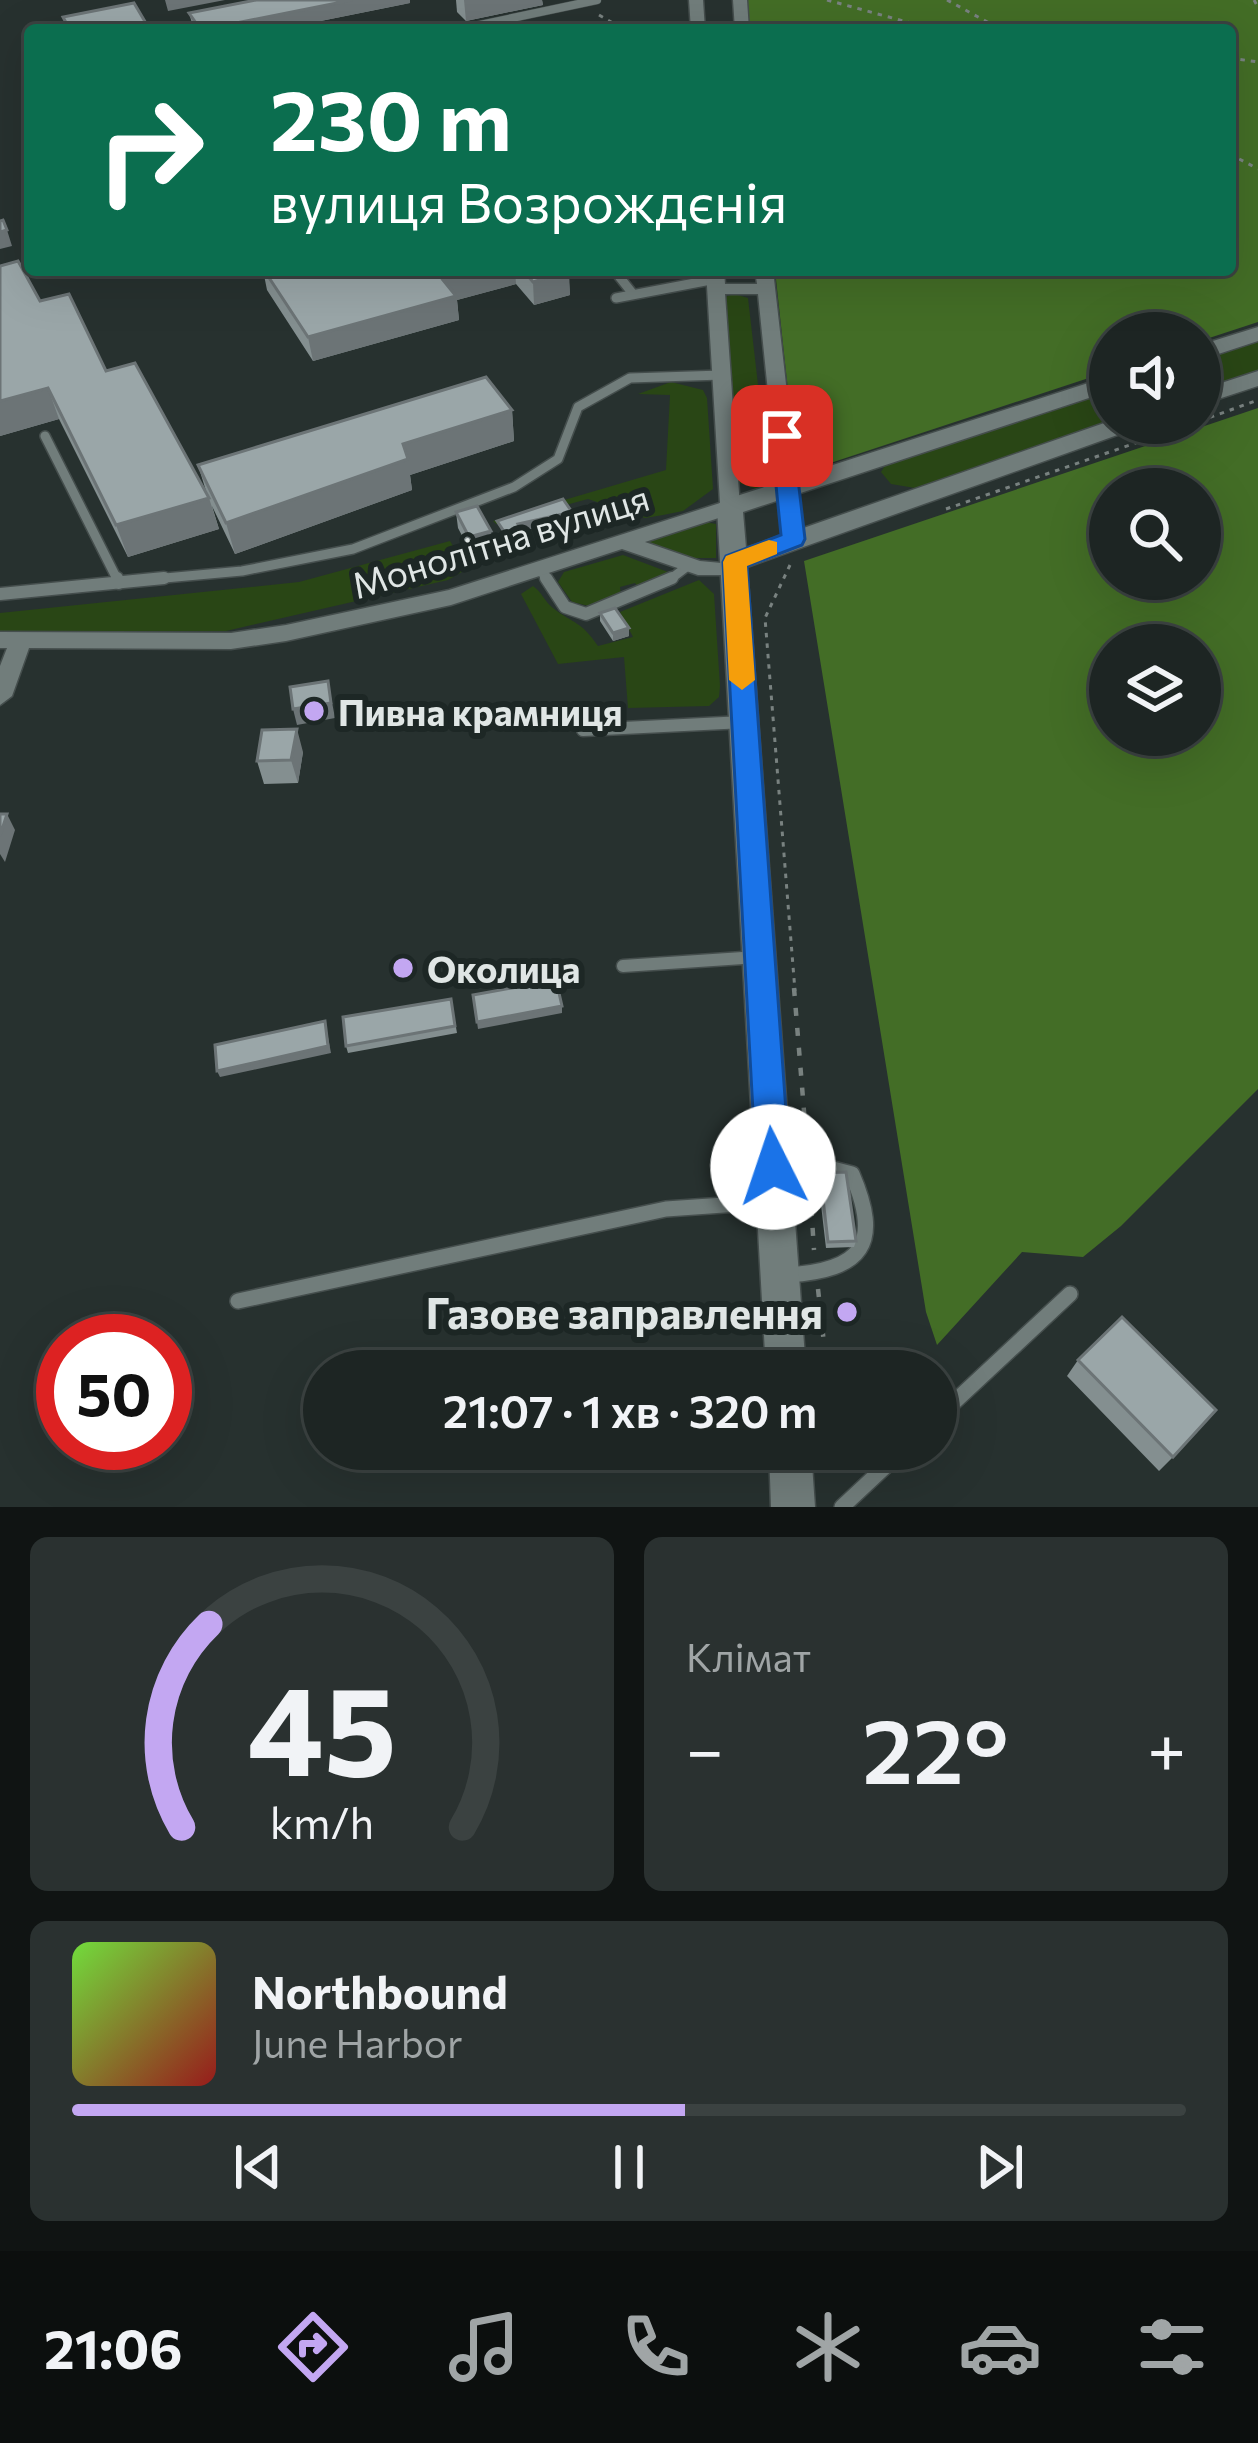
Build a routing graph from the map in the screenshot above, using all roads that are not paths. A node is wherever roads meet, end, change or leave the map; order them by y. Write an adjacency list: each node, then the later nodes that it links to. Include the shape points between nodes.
1 (597, 0): 2 (lane)
2 (485, 24)
3 (619, 276): 6 (lane)
4 (716, 279): 5 (street); 6 (lane); 10 (street)
5 (765, 279): 16 (street)
6 (633, 294): 7 (lane)
7 (616, 298)
8 (1258, 334): 9 (main road)
9 (1221, 346)
10 (722, 375): 17 (street); 23 (lane, via 630,378 578,407 558,459 514,487 353,549)
11 (1258, 378): 13 (main road)
12 (1089, 390): 16 (main road)
13 (1221, 391)
14 (45, 436): 23 (lane)
15 (1089, 438): 19 (main road)
16 (788, 490): 17 (main road); 19 (main road)
17 (730, 507): 18 (street, Монолітна вулиця); 21 (main road)
18 (621, 541): 20 (street); 22 (street, Монолітна вулиця)
19 (798, 549): 21 (main road)
20 (689, 565): 21 (street); 22 (lane, via 663,585 586,614 565,607)
21 (735, 566): 27 (main road)
22 (539, 568): 25 (street, Монолітна вулиця, via 451,597 256,638)
23 (118, 583): 24 (lane)
24 (0, 594)
25 (11, 640): 26 (street)
26 (0, 696)
27 (745, 722): 28 (lane); 29 (main road)
28 (583, 730)
29 (759, 957): 30 (lane); 31 (main road)
30 (623, 966)
31 (774, 1184): 32 (main road); 32 (lane, via 808,1168 852,1174 866,1218 863,1252 851,1264); 34 (lane)
32 (781, 1275): 35 (main road)
33 (1070, 1294): 36 (lane)
34 (238, 1301)
35 (785, 1350)
36 (957, 1399)
37 (791, 1470): 39 (main road)
38 (882, 1470): 40 (lane)
39 (793, 1507)
40 (842, 1507)

